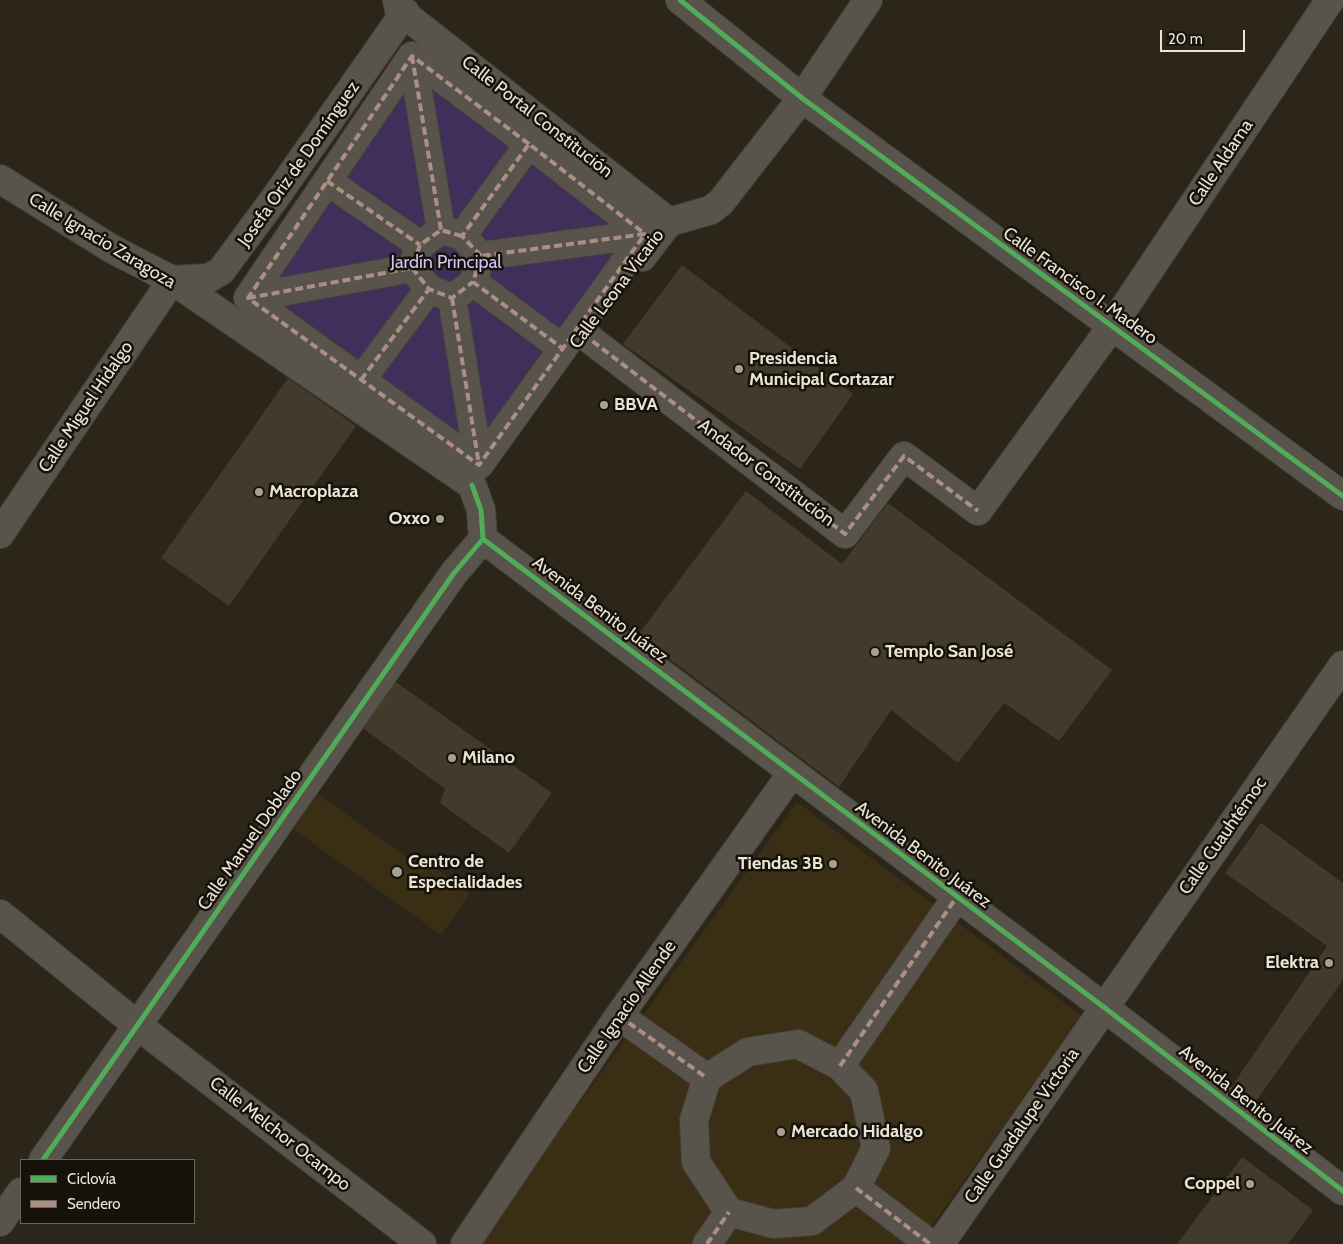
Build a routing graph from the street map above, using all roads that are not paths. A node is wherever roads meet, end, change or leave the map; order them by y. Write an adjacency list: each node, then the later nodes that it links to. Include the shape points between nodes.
1 (680, 0): 6 (street, Calle Francisco I. Madero)
2 (868, 0): 6 (street, Calle Leona Vicario)
3 (1330, 0): 17 (street, Calle Aldama)
4 (401, 6): 10 (street, Calle Portal Constitución); 13 (street, Josefa Oriz de Domínguez, via 275,198 221,271 203,280)
5 (412, 56): 7 (street); 9 (street); 11 (street)
6 (802, 98): 10 (street, Calle Leona Vicario, via 721,202 711,210); 17 (street, Calle Francisco I. Madero)
7 (529, 144): 10 (street); 11 (street)
8 (0, 179): 13 (street, Calle Ignacio Zaragoza, via 112,249)
9 (327, 181): 11 (street); 16 (street)
10 (657, 228): 12 (street); 18 (street, Calle Leona Vicario)
11 (434, 245): 12 (street); 15 (street); 16 (street)
12 (481, 256): 14 (street)
13 (172, 280): 20 (street, Calle Ignacio Zaragoza, via 203,303); 23 (street, Calle Miguel Hidalgo)
14 (474, 282): 15 (street); 18 (street)
15 (441, 294): 19 (street); 20 (street)
16 (248, 298): 19 (street)
17 (1112, 326): 21 (street, Calle Francisco I. Madero); 22 (street, Calle Aldama)
18 (573, 341): 20 (street, Calle Leona Vicario); 22 (street, Andador Constitución, via 845,534 904,456)
19 (361, 380): 20 (street)
20 (475, 475): 24 (street)
21 (1343, 496)
22 (978, 511)
23 (0, 534)
24 (483, 539): 26 (street, Avenida Benito Juárez); 31 (street, Calle Manuel Doblado, via 454,573)
25 (1343, 665): 29 (street, Calle Cuauhtémoc)
26 (792, 773): 27 (street, Avenida Benito Juárez); 30 (street, Calle Ignacio Allende)
27 (956, 898): 29 (street, Avenida Benito Juárez); 32 (street)
28 (0, 914): 31 (street, Calle Melchor Ocampo)
29 (1105, 1008): 36 (street, Avenida Benito Juárez); 44 (street, Calle Guadalupe Victoria)
30 (619, 1016): 33 (street); 41 (street, Calle Ignacio Allende)
31 (137, 1025): 34 (street, Calle Manuel Doblado); 40 (street, Calle Melchor Ocampo)
32 (840, 1066): 33 (street, via 798,1044 748,1052); 35 (street, via 864,1091 876,1148)
33 (707, 1078): 38 (street, via 694,1120 696,1162)
34 (44, 1159)
35 (856, 1188): 38 (street, via 812,1221 774,1224); 43 (street)
36 (1343, 1191)
37 (20, 1193): 39 (street)
38 (729, 1212): 42 (street)
39 (0, 1222)
40 (422, 1244)
41 (465, 1244)
42 (707, 1244)
43 (930, 1244)
44 (940, 1244)

